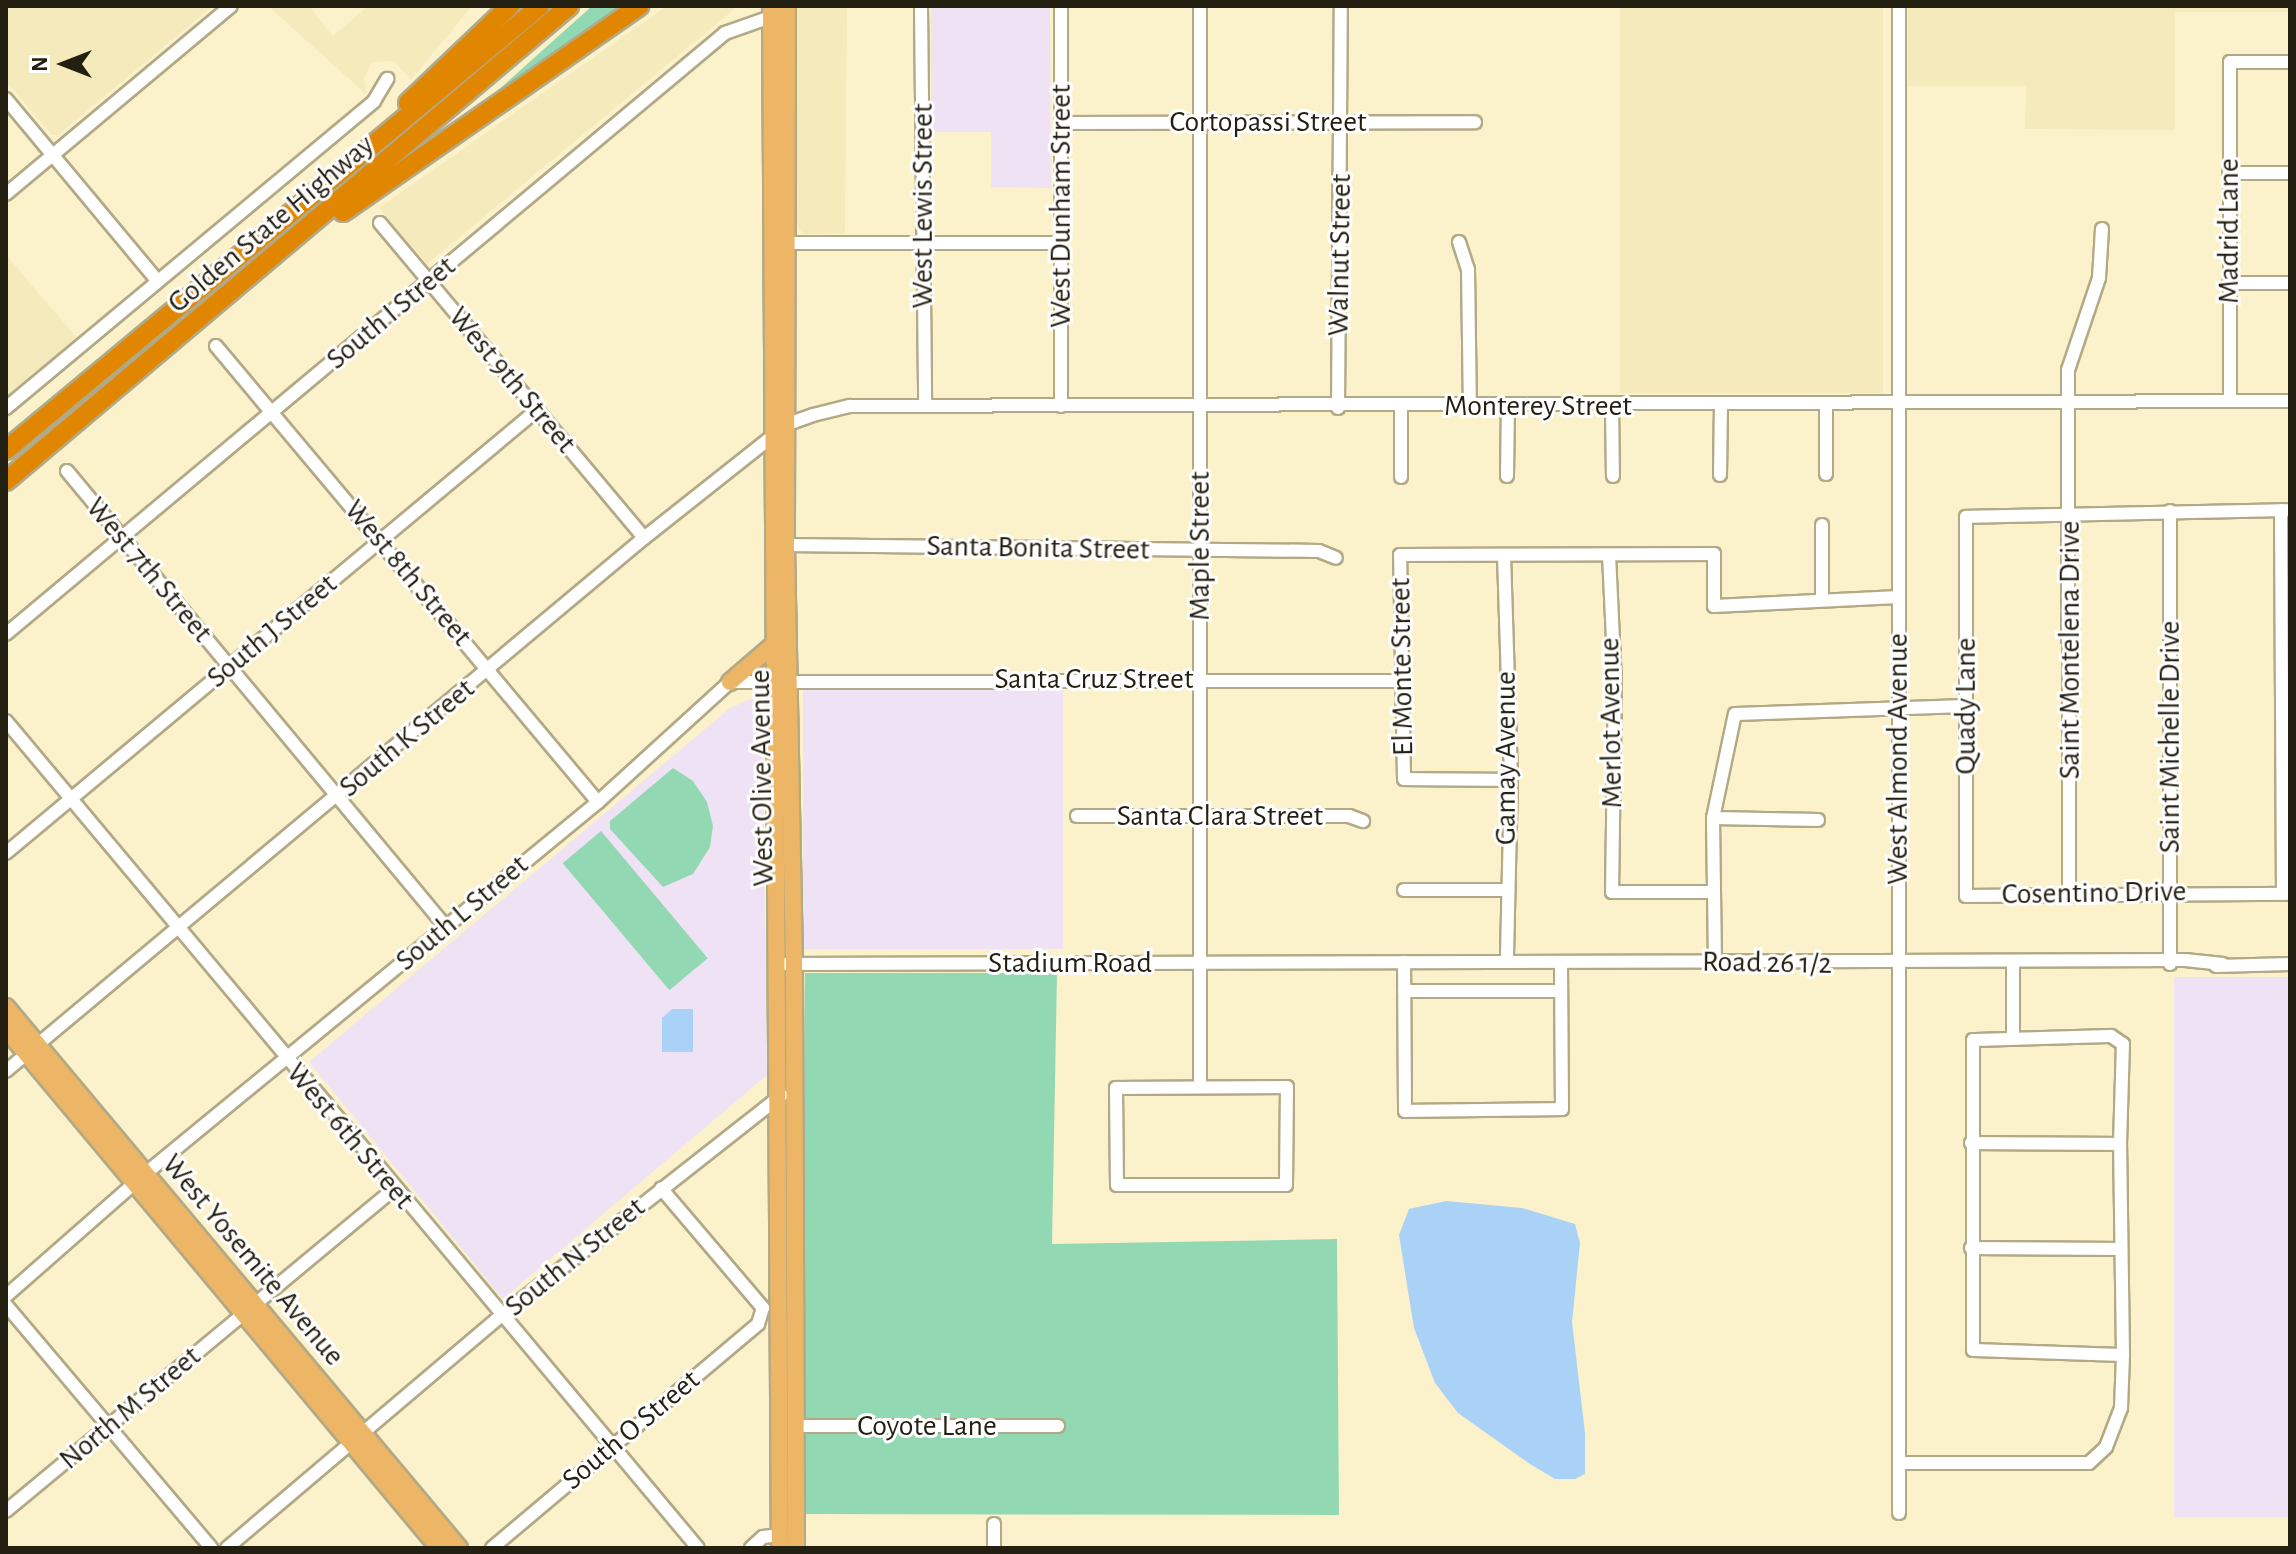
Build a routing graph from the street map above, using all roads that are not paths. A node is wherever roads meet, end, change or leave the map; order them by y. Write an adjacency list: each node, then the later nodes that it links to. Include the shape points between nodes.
1 (231, 6): 19 (street)
2 (510, 6): 23 (highway)
3 (540, 6): 23 (highway, Golden State Highway)
4 (569, 6): 26 (highway, Golden State Highway)
5 (639, 6): 26 (highway, via 363,201)
6 (921, 6): 29 (street, West Lewis Street)
7 (1061, 6): 17 (street, West Dunham Street)
8 (1200, 6): 18 (street, Maple Street)
9 (1341, 6): 15 (street, Walnut Street)
10 (1899, 6): 38 (street, West Almond Avenue)
11 (779, 11): 28 (main road, West Olive Avenue); 32 (street, South I Street, via 725,33)
12 (2290, 62): 20 (street, Madrid Lane, via 2230,62)
13 (387, 79): 31 (street, via 374,101)
14 (6, 99): 19 (street)
15 (1342, 122): 16 (street, Cortopassi Street); 18 (street, Cortopassi Street); 50 (street, Walnut Street)
16 (1475, 122)
17 (1061, 123): 18 (street, Cortopassi Street); 30 (street, West Dunham Street)
18 (1202, 123): 49 (street, Maple Street)
19 (53, 155): 22 (street); 31 (street)
20 (2229, 173): 21 (street); 33 (street, Madrid Lane)
21 (2290, 173)
22 (6, 194)
23 (297, 211): 55 (highway, Golden State Highway)
24 (380, 223): 32 (street, West 9th Street)
25 (2102, 229): 40 (street, Saint Montelena Drive, via 2099,278 2071,354)
26 (306, 232): 62 (highway, Golden State Highway)
27 (1459, 242): 46 (street, via 1468,269)
28 (781, 243): 29 (street); 53 (main road, West Olive Avenue); 54 (main road, West Olive Avenue)
29 (922, 243): 30 (street); 41 (street, West Lewis Street)
30 (1061, 243): 42 (street, West Dunham Street)
31 (157, 280): 48 (street)
32 (429, 281): 51 (street, West 9th Street); 52 (street, South I Street)
33 (2229, 283): 34 (street); 36 (street, Madrid Lane)
34 (2290, 283)
35 (216, 346): 52 (street, West 8th Street)
36 (2230, 400): 37 (street, Monterey Street); 40 (street, Monterey Street)
37 (2290, 401)
38 (1899, 404): 39 (street, Monterey Street); 40 (street, Monterey Street); 75 (street, West Almond Avenue)
39 (1826, 405): 45 (street, Monterey Street); 57 (street)
40 (2068, 405): 65 (street, Saint Montelena Drive)
41 (925, 406): 42 (street, Monterey Street); 53 (street, Monterey Street, via 850,406)
42 (1061, 406): 49 (street, Monterey Street)
43 (1401, 406): 46 (street, Monterey Street); 50 (street, Monterey Street); 61 (street)
44 (1612, 406): 45 (street, Monterey Street); 47 (street, Monterey Street); 60 (street)
45 (1721, 406): 58 (street)
46 (1470, 407): 47 (street, Monterey Street)
47 (1508, 407): 59 (street)
48 (6, 408)
49 (1200, 408): 50 (street, Monterey Street); 71 (street, Maple Street)
50 (1338, 408)
51 (537, 410): 68 (street, West 9th Street); 69 (street, South J Street)
52 (275, 411): 67 (street, South I Street); 69 (street, West 8th Street)
53 (788, 424): 54 (street, South K Street); 70 (main road, West Olive Avenue)
54 (772, 437): 68 (street, South K Street); 78 (main road, West Olive Avenue)
55 (6, 450)
56 (67, 471): 67 (street, West 7th Street)
57 (1826, 474)
58 (1720, 475)
59 (1507, 476)
60 (1613, 476)
61 (1401, 477)
62 (6, 481)
63 (2285, 510): 64 (street); 102 (street)
64 (2170, 511): 65 (street); 101 (street, Saint Michelle Drive)
65 (2070, 515): 85 (street, Quady Lane, via 1966,517); 103 (street, Saint Montelena Drive)
66 (1822, 525): 76 (street)
67 (121, 538): 77 (street, South I Street); 79 (street, West 7th Street)
68 (644, 538): 80 (street, South K Street)
69 (381, 540): 79 (street, South J Street); 80 (street, West 8th Street)
70 (786, 545): 71 (street, Santa Bonita Street); 82 (main road, West Olive Avenue)
71 (1200, 551): 74 (street, Santa Bonita Street, via 1319,551); 81 (street, Maple Street)
72 (1504, 555): 73 (street); 83 (street, El Monte Street, via 1400,555); 88 (street, Gamay Avenue)
73 (1609, 555): 76 (street, via 1714,554 1714,606); 100 (street, Merlot Avenue, via 1615,695 1612,892)
74 (1336, 558)
75 (1899, 597): 76 (street); 86 (street, West Almond Avenue)
76 (1822, 598)
77 (6, 634)
78 (772, 646): 82 (main road, West Olive Avenue); 84 (main road)
79 (229, 667): 89 (street, West 7th Street); 90 (street, South J Street)
80 (489, 670): 89 (street, South K Street); 91 (street, West 8th Street)
81 (1201, 679): 82 (street, Santa Cruz Street); 83 (street, Santa Cruz Street); 93 (street, Maple Street)
82 (780, 680): 84 (street); 113 (main road, West Olive Avenue); 114 (main road, West Olive Avenue)
83 (1402, 681): 88 (street, El Monte Street, via 1404,779)
84 (730, 682): 91 (street, South L Street)
85 (1966, 706): 86 (street); 104 (street, Quady Lane)
86 (1899, 707): 94 (street, via 1735,714); 115 (street, West Almond Avenue)
87 (6, 721): 90 (street, West 6th Street)
88 (1511, 780): 99 (street, Gamay Avenue)
89 (338, 796): 105 (street, South K Street); 106 (street, West 7th Street)
90 (70, 799): 97 (street, South J Street); 105 (street, West 6th Street)
91 (598, 802): 106 (street, South L Street)
92 (1077, 816): 93 (street, Santa Clara Street)
93 (1201, 816): 96 (street, Santa Clara Street, via 1349,816); 112 (street, Maple Street)
94 (1713, 818): 95 (street); 100 (street)
95 (1818, 820)
96 (1363, 821)
97 (6, 853)
98 (1404, 890): 99 (street)
99 (1506, 890): 109 (street, Gamay Avenue)
100 (1714, 892): 111 (street)
101 (2170, 892): 102 (street, Cosentino Drive); 103 (street, Cosentino Drive); 117 (street, Saint Michelle Drive)
102 (2286, 894)
103 (2069, 895): 104 (street, Cosentino Drive)
104 (1966, 896)
105 (176, 927): 124 (street, South K Street); 125 (street, West 6th Street)
106 (446, 927): 125 (street, South L Street)
107 (1365, 962): 108 (street, Road 26 1/2); 112 (street, Stadium Road)
108 (1404, 962): 109 (street, Road 26 1/2); 119 (street)
109 (1507, 962): 110 (street, Road 26 1/2)
110 (1561, 962): 111 (street, Road 26 1/2); 120 (street)
111 (1715, 962): 115 (street, Road 26 1/2)
112 (1200, 963): 114 (street, Stadium Road); 128 (street, Maple Street)
113 (775, 964): 114 (street, Stadium Road); 129 (main road, West Olive Avenue)
114 (794, 964): 127 (main road, West Olive Avenue)
115 (1897, 964): 116 (street, Road 26 1/2); 147 (street, West Almond Avenue)
116 (2013, 964): 117 (street, Road 26 1/2); 123 (street)
117 (2170, 964): 118 (street, Road 26 1/2)
118 (2290, 964)
119 (1404, 991): 120 (street); 120 (street, via 1405,1111 1562,1109)
120 (1561, 991)
121 (6, 1007): 124 (main road, West Yosemite Avenue)
122 (6, 1029): 124 (main road, West Yosemite Avenue)
123 (2013, 1037): 130 (street, via 1973,1040); 131 (street, via 2118,1038 2125,1058)
124 (32, 1048): 126 (street, South K Street); 132 (main road, West Yosemite Avenue)
125 (286, 1060): 132 (street, South L Street); 133 (street, West 6th Street)
126 (6, 1071)
127 (794, 1086): 129 (street, South N Street); 143 (main road, West Olive Avenue)
128 (1200, 1087): 128 (street, via 1287,1087 1286,1185 1117,1185 1116,1088)
129 (776, 1100): 134 (street, South N Street); 151 (main road, West Olive Avenue)
130 (1971, 1143): 131 (street); 135 (street)
131 (2120, 1144): 136 (street)
132 (140, 1179): 137 (street, South L Street); 139 (main road, West Yosemite Avenue)
133 (395, 1188): 139 (street, North M Street); 140 (street, West 6th Street)
134 (661, 1188): 140 (street, South N Street); 146 (street, South O Street, via 763,1308 758,1324)
135 (1971, 1248): 136 (street); 141 (street, via 1970,1341 1977,1354)
136 (2119, 1249): 141 (street)
137 (6, 1296)
138 (6, 1305): 142 (street)
139 (250, 1308): 142 (street, North M Street); 145 (main road, West Yosemite Avenue)
140 (501, 1316): 145 (street, South N Street); 146 (street, West 6th Street)
141 (2123, 1355): 147 (street, via 2118,1422 2096,1461)
142 (108, 1426): 148 (street, North M Street); 152 (street)
143 (796, 1426): 144 (street, Coyote Lane); 159 (main road, West Olive Avenue)
144 (1058, 1426)
145 (358, 1441): 153 (street, South N Street); 154 (main road, West Yosemite Avenue); 155 (main road, West Yosemite Avenue)
146 (610, 1446): 156 (street, South O Street); 157 (street, West 6th Street)
147 (1900, 1463): 149 (street, West Almond Avenue)
148 (6, 1511)
149 (1899, 1513)
150 (994, 1524): 160 (street)
151 (780, 1542): 158 (street, via 763,1537)
152 (211, 1548)
153 (227, 1548)
154 (439, 1548)
155 (459, 1548)
156 (492, 1548)
157 (698, 1548)
158 (751, 1548)
159 (796, 1548)
160 (994, 1548)

